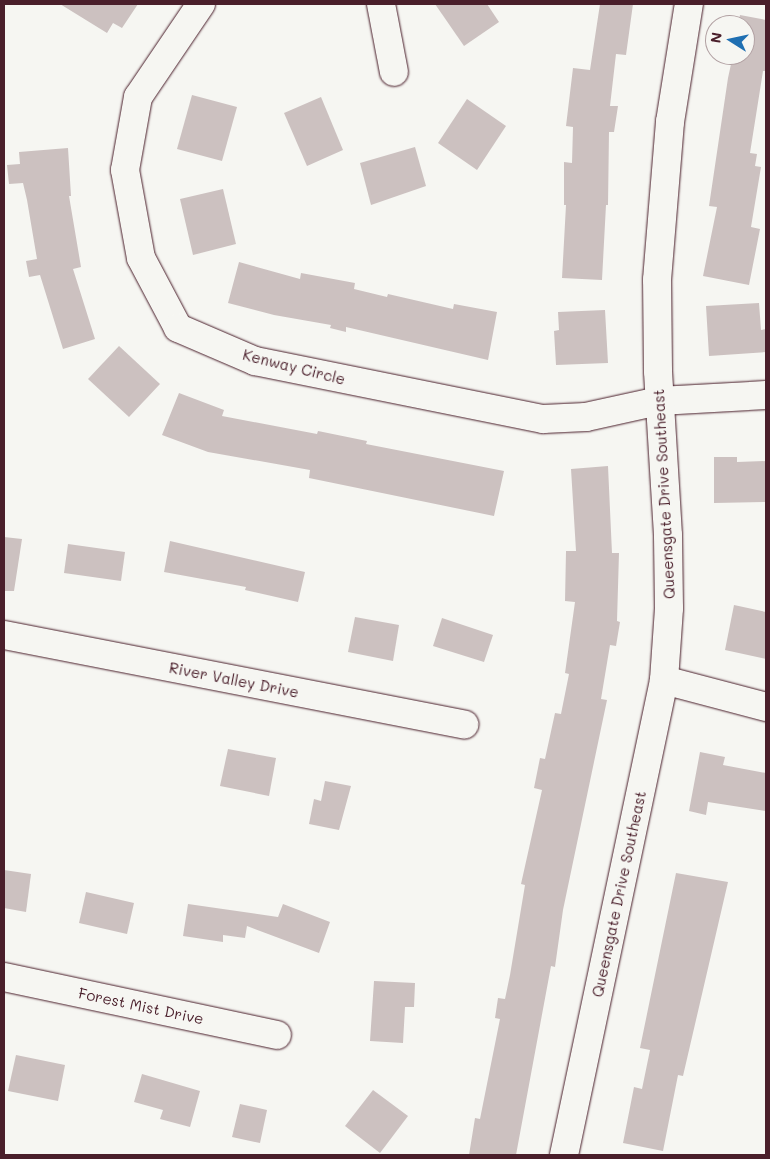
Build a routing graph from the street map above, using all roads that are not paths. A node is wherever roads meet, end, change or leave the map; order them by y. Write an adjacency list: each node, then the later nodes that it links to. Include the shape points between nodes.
1 (201, 4): 6 (street, Kenway Circle, via 138,97 125,170 141,258 178,328 264,363 543,420 586,417)
2 (381, 4): 4 (street)
3 (689, 4): 6 (street, Queensgate Drive Southeast, via 660,217 657,280)
4 (394, 72)
5 (766, 395): 6 (street, Kenway Circle)
6 (659, 401): 8 (street, Queensgate Drive Southeast, via 668,535 669,608)
7 (4, 635): 10 (street, River Valley Drive)
8 (664, 680): 9 (street); 13 (street, Queensgate Drive Southeast)
9 (766, 707)
10 (464, 724)
11 (4, 977): 12 (street, Forest Mist Drive)
12 (277, 1035)
13 (564, 1155)

